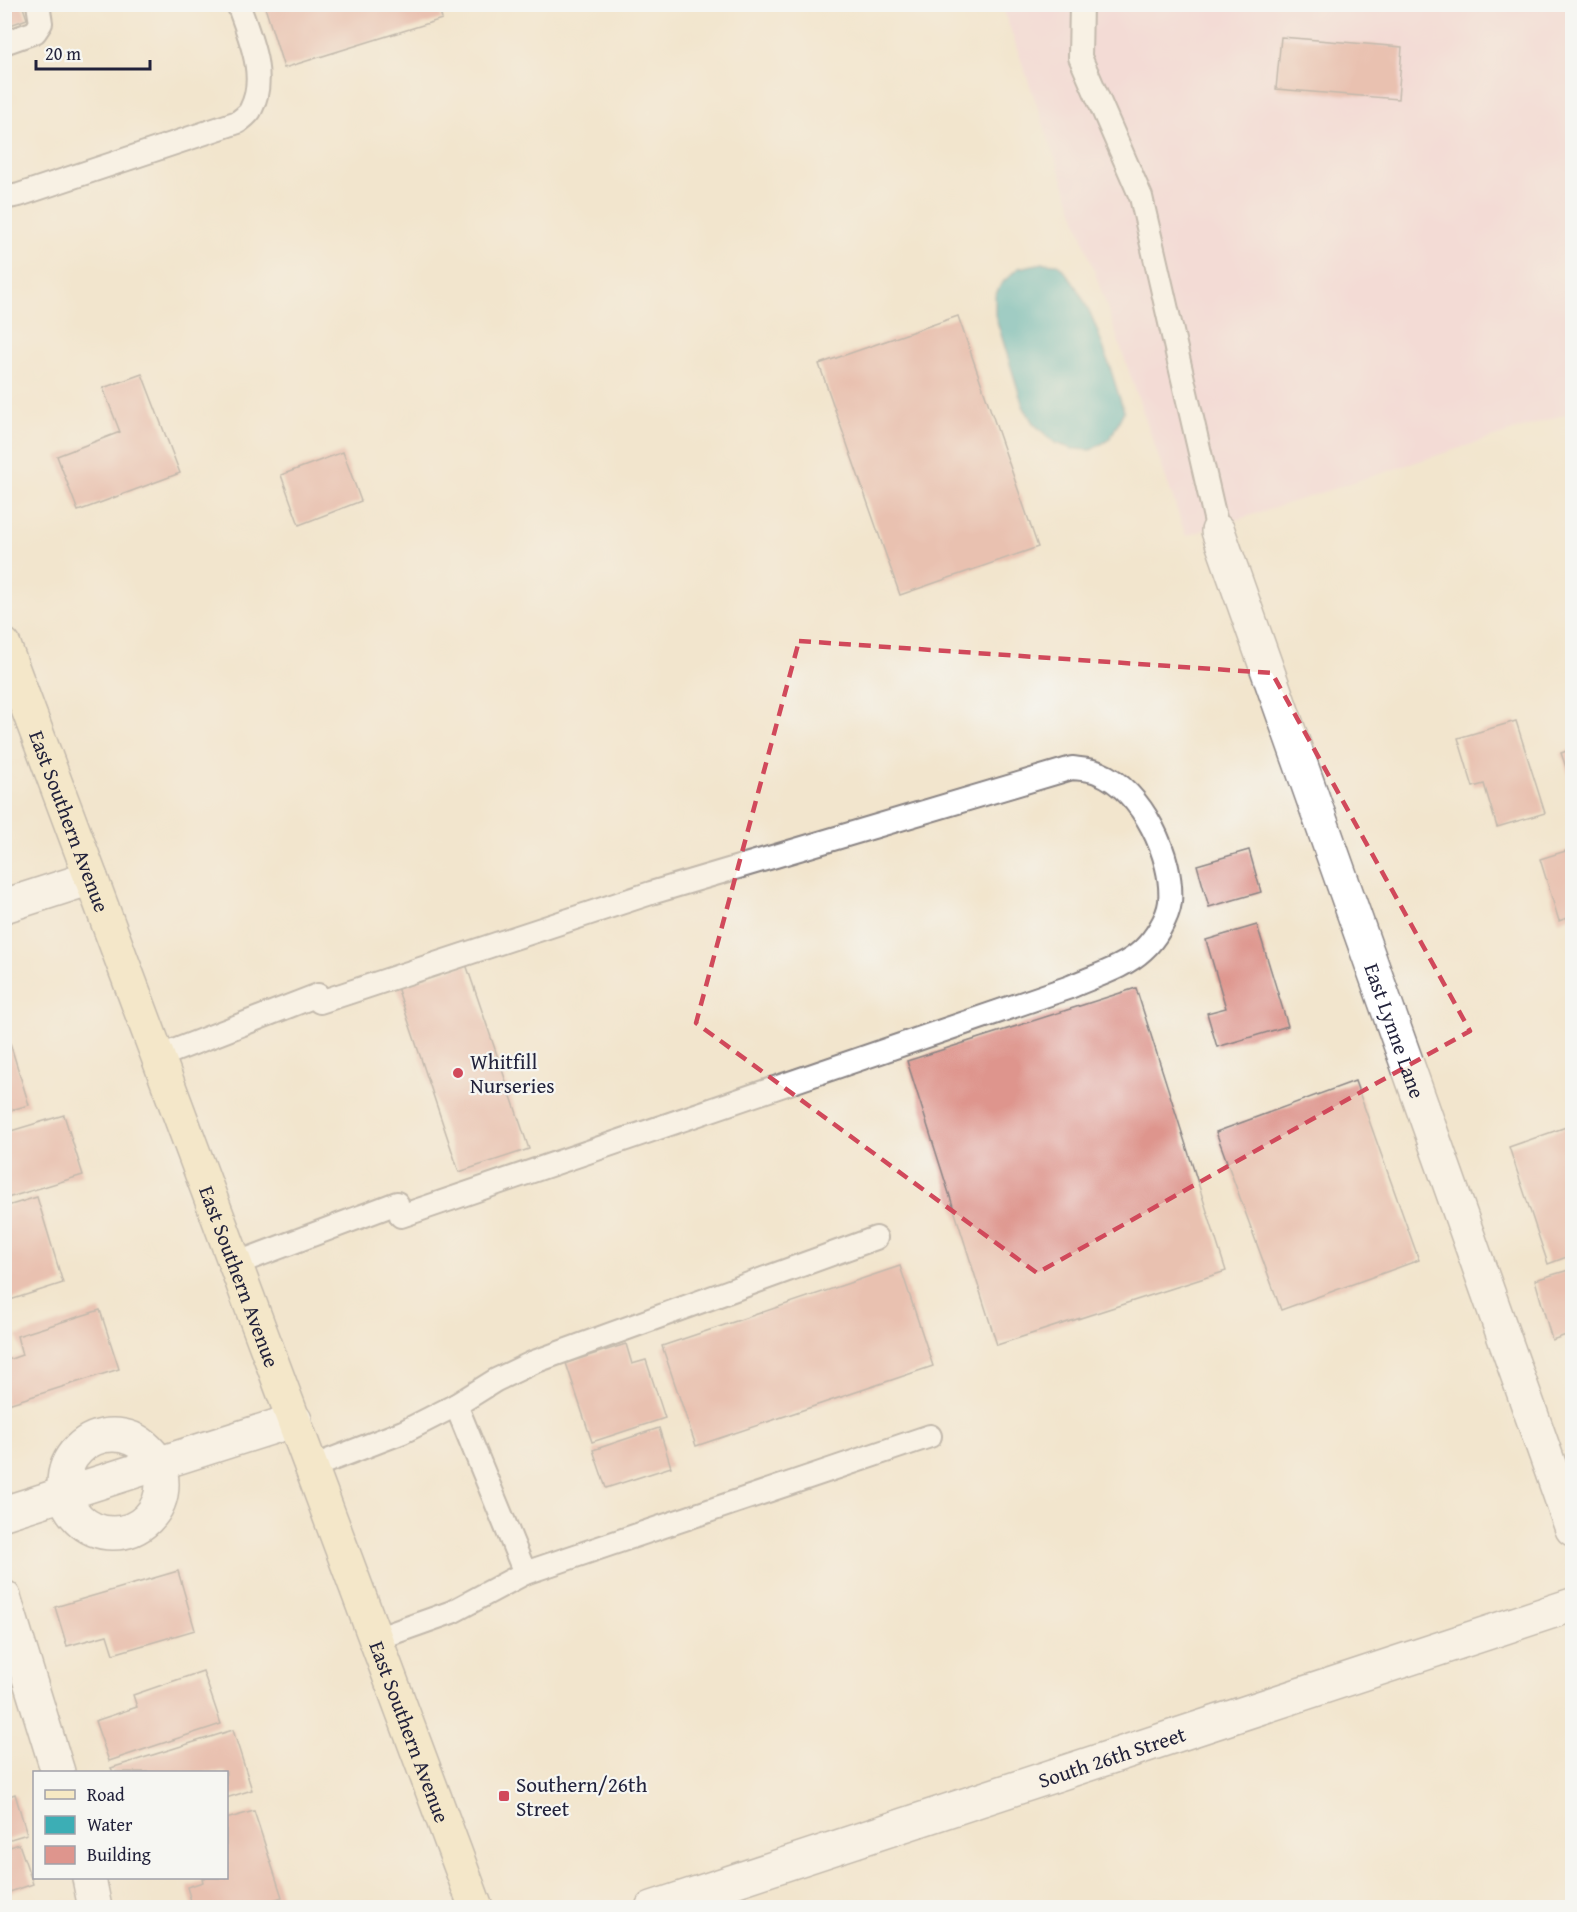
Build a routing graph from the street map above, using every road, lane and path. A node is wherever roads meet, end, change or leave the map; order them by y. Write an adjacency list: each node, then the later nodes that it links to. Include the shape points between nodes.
1 (38, 4): 4 (lane, via 41,23 35,32)
2 (238, 4): 5 (lane, via 254,52 258,79 250,111 238,122)
3 (1081, 4): 6 (lane, via 1080,57 1141,197)
4 (4, 43)
5 (4, 198)
6 (1218, 531): 21 (street, East Lynne Lane)
7 (4, 645): 8 (main road, East Southern Avenue)
8 (15, 704): 9 (main road, East Southern Avenue)
9 (91, 878): 10 (street); 11 (main road, East Southern Avenue)
10 (4, 906)
11 (158, 1057): 13 (main road, East Southern Avenue); 13 (lane, via 319,998 651,893 1072,768 1098,772 1125,789 1146,815 1160,845 1169,878 1170,904 1161,926 1143,950 1121,965 1070,987)
12 (876, 1238): 14 (lane, via 534,1362)
13 (235, 1264): 15 (main road, East Southern Avenue)
14 (456, 1405): 18 (lane, via 403,1432); 22 (lane)
15 (295, 1420): 17 (street); 18 (main road, East Southern Avenue)
16 (930, 1436): 22 (lane)
17 (158, 1464): 19 (street); 19 (street, via 137,1441 106,1435 78,1449 69,1462); 19 (street, via 161,1496 155,1512 129,1531 112,1534 82,1522)
18 (312, 1467): 25 (main road, East Southern Avenue)
19 (65, 1494): 20 (street)
20 (4, 1513)
21 (1572, 1529)
22 (525, 1573): 25 (lane, via 452,1612)
23 (4, 1597): 26 (street)
24 (1572, 1605): 30 (street, South 26th Street)
25 (376, 1639): 29 (main road, East Southern Avenue)
26 (57, 1771)
27 (89, 1879): 28 (street)
28 (95, 1908)
29 (477, 1908)
30 (652, 1908)

